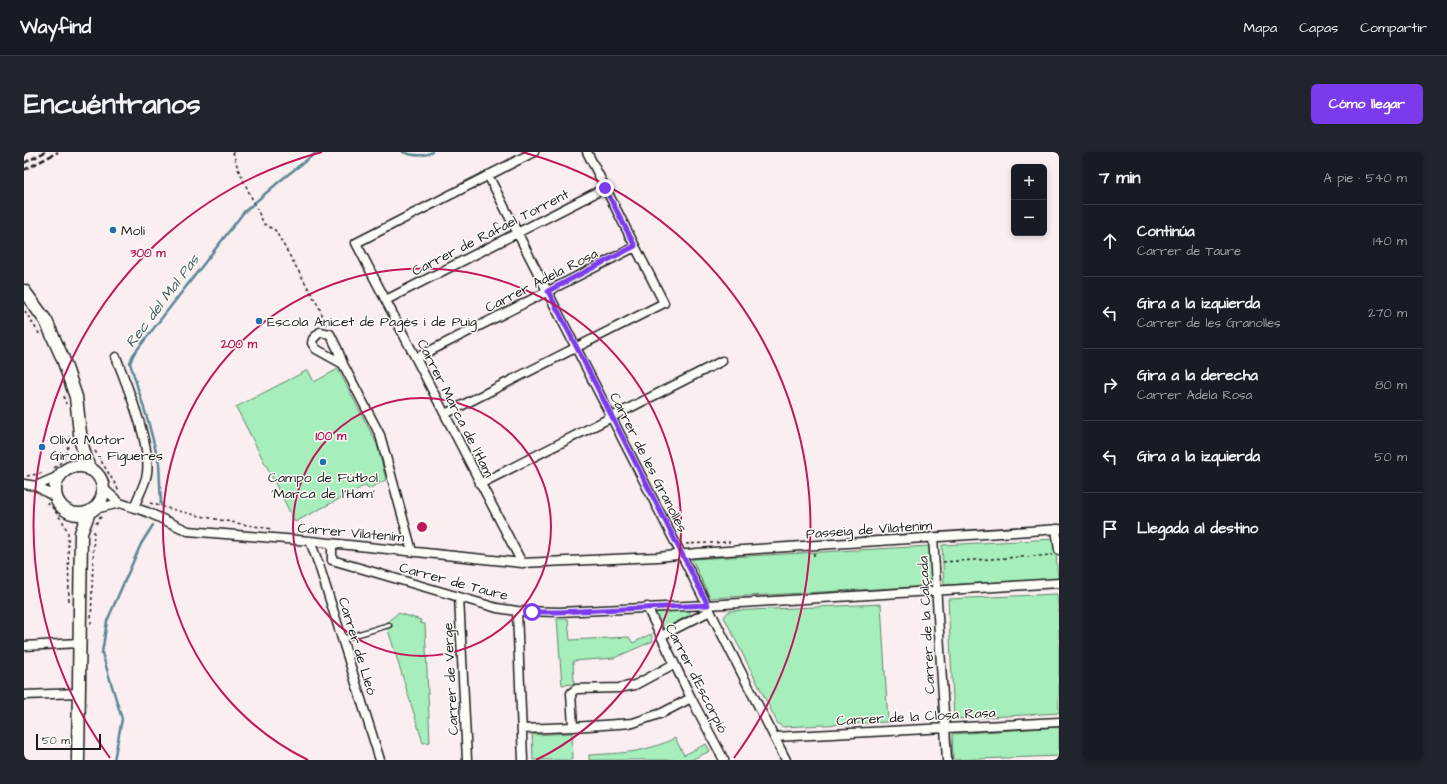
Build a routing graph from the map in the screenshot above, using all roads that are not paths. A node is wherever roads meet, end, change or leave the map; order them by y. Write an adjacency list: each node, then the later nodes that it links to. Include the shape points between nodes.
1 (534, 152): 3 (street)
2 (587, 152): 4 (street)
3 (488, 175): 5 (street, Carrer de les Granolles); 9 (street, Carrer Marca de l'Ham, via 356,243)
4 (605, 188): 5 (street, Carrer de Rafael Torrent); 6 (street)
5 (518, 233): 8 (street, Carrer de les Granolles); 9 (street, Carrer de Rafael Torrent)
6 (635, 246): 8 (street, Carrer Adela Rosa); 10 (street, via 664,303)
7 (24, 291): 17 (main road, via 46,321 64,359 76,396)
8 (548, 291): 10 (street, Carrer de les Granolles); 12 (street, Carrer Adela Rosa)
9 (386, 300): 12 (street, Carrer Marca de l'Ham)
10 (576, 347): 15 (street); 16 (street, Carrer de les Granolles)
11 (116, 357): 27 (street, via 146,450 147,474)
12 (416, 358): 15 (street, Carrer Marca de l'Ham)
13 (722, 361): 16 (street)
14 (342, 364): 14 (street, via 330,334 320,332 313,339 313,346); 36 (street, via 380,435)
15 (445, 414): 22 (street, Carrer Marca de l'Ham)
16 (612, 417): 22 (street); 37 (street, Carrer de les Granolles)
17 (82, 444): 18 (main road); 19 (main road)
18 (70, 468): 19 (main road, via 78,466); 20 (main road)
19 (89, 469): 24 (main road, via 100,478)
20 (54, 473): 23 (street); 25 (main road, via 55,489)
21 (24, 484): 23 (street)
22 (480, 484): 39 (street, Carrer Marca de l'Ham)
23 (36, 486): 25 (street)
24 (103, 488): 26 (street, Carrer Vilatenim); 28 (main road)
25 (51, 501): 29 (main road)
26 (120, 503): 27 (street, Carrer Vilatenim); 28 (street)
27 (135, 504): 33 (street, Carrer Vilatenim, via 188,531)
28 (96, 511): 29 (main road, via 81,514); 31 (main road)
29 (70, 512): 31 (main road)
30 (1058, 529): 32 (street, Passeig de Vilatenim); 35 (street)
31 (80, 533): 50 (main road)
32 (934, 537): 37 (street, Passeig de Vilatenim); 42 (street, Carrer de la Calçada)
33 (310, 541): 34 (street, Carrer Vilatenim); 40 (street, Carrer de Lleó)
34 (332, 543): 36 (street, Carrer Vilatenim); 38 (street)
35 (1059, 550)
36 (412, 551): 39 (street, Carrer Vilatenim)
37 (681, 555): 39 (street, Carrer Vilatenim); 45 (street, Carrer de les Granolles)
38 (332, 560): 40 (street); 43 (street, Carrer de Taure)
39 (522, 563)
40 (319, 565): 49 (street, Carrer de Lleó)
41 (1059, 583): 42 (street)
42 (938, 591): 45 (street); 58 (street, Carrer de la Calçada)
43 (459, 597): 46 (street, Carrer de Taure); 63 (street, Carrer de Verge)
44 (647, 607): 45 (street, Carrer de Taure); 46 (street, Carrer de Taure, via 558,612); 48 (street, Carrer d'Escorpió)
45 (709, 608): 48 (street); 60 (street, Carrer de les Granolles)
46 (517, 611): 59 (street)
47 (389, 625): 49 (lane)
48 (661, 636): 52 (street, Carrer d'Escorpió)
49 (342, 639): 62 (street, Carrer de Lleó)
50 (79, 643): 51 (street); 53 (main road)
51 (24, 646)
52 (674, 664): 55 (street, Carrer d'Escorpió); 57 (street, via 635,685 576,689 571,693)
53 (79, 693): 54 (street); 61 (main road)
54 (24, 695)
55 (691, 698): 57 (street, via 662,713 633,723); 65 (street, Carrer d'Escorpió)
56 (1059, 722): 58 (street, Carrer de la Closa Rasa)
57 (573, 728): 59 (street)
58 (945, 728): 60 (street, Carrer de la Closa Rasa); 67 (street, Carrer de la Calçada)
59 (522, 730): 64 (street)
60 (774, 737): 66 (street, Carrer de les Granolles)
61 (78, 760)
62 (380, 760)
63 (467, 760)
64 (524, 760)
65 (724, 760)
66 (786, 760)
67 (947, 760)

